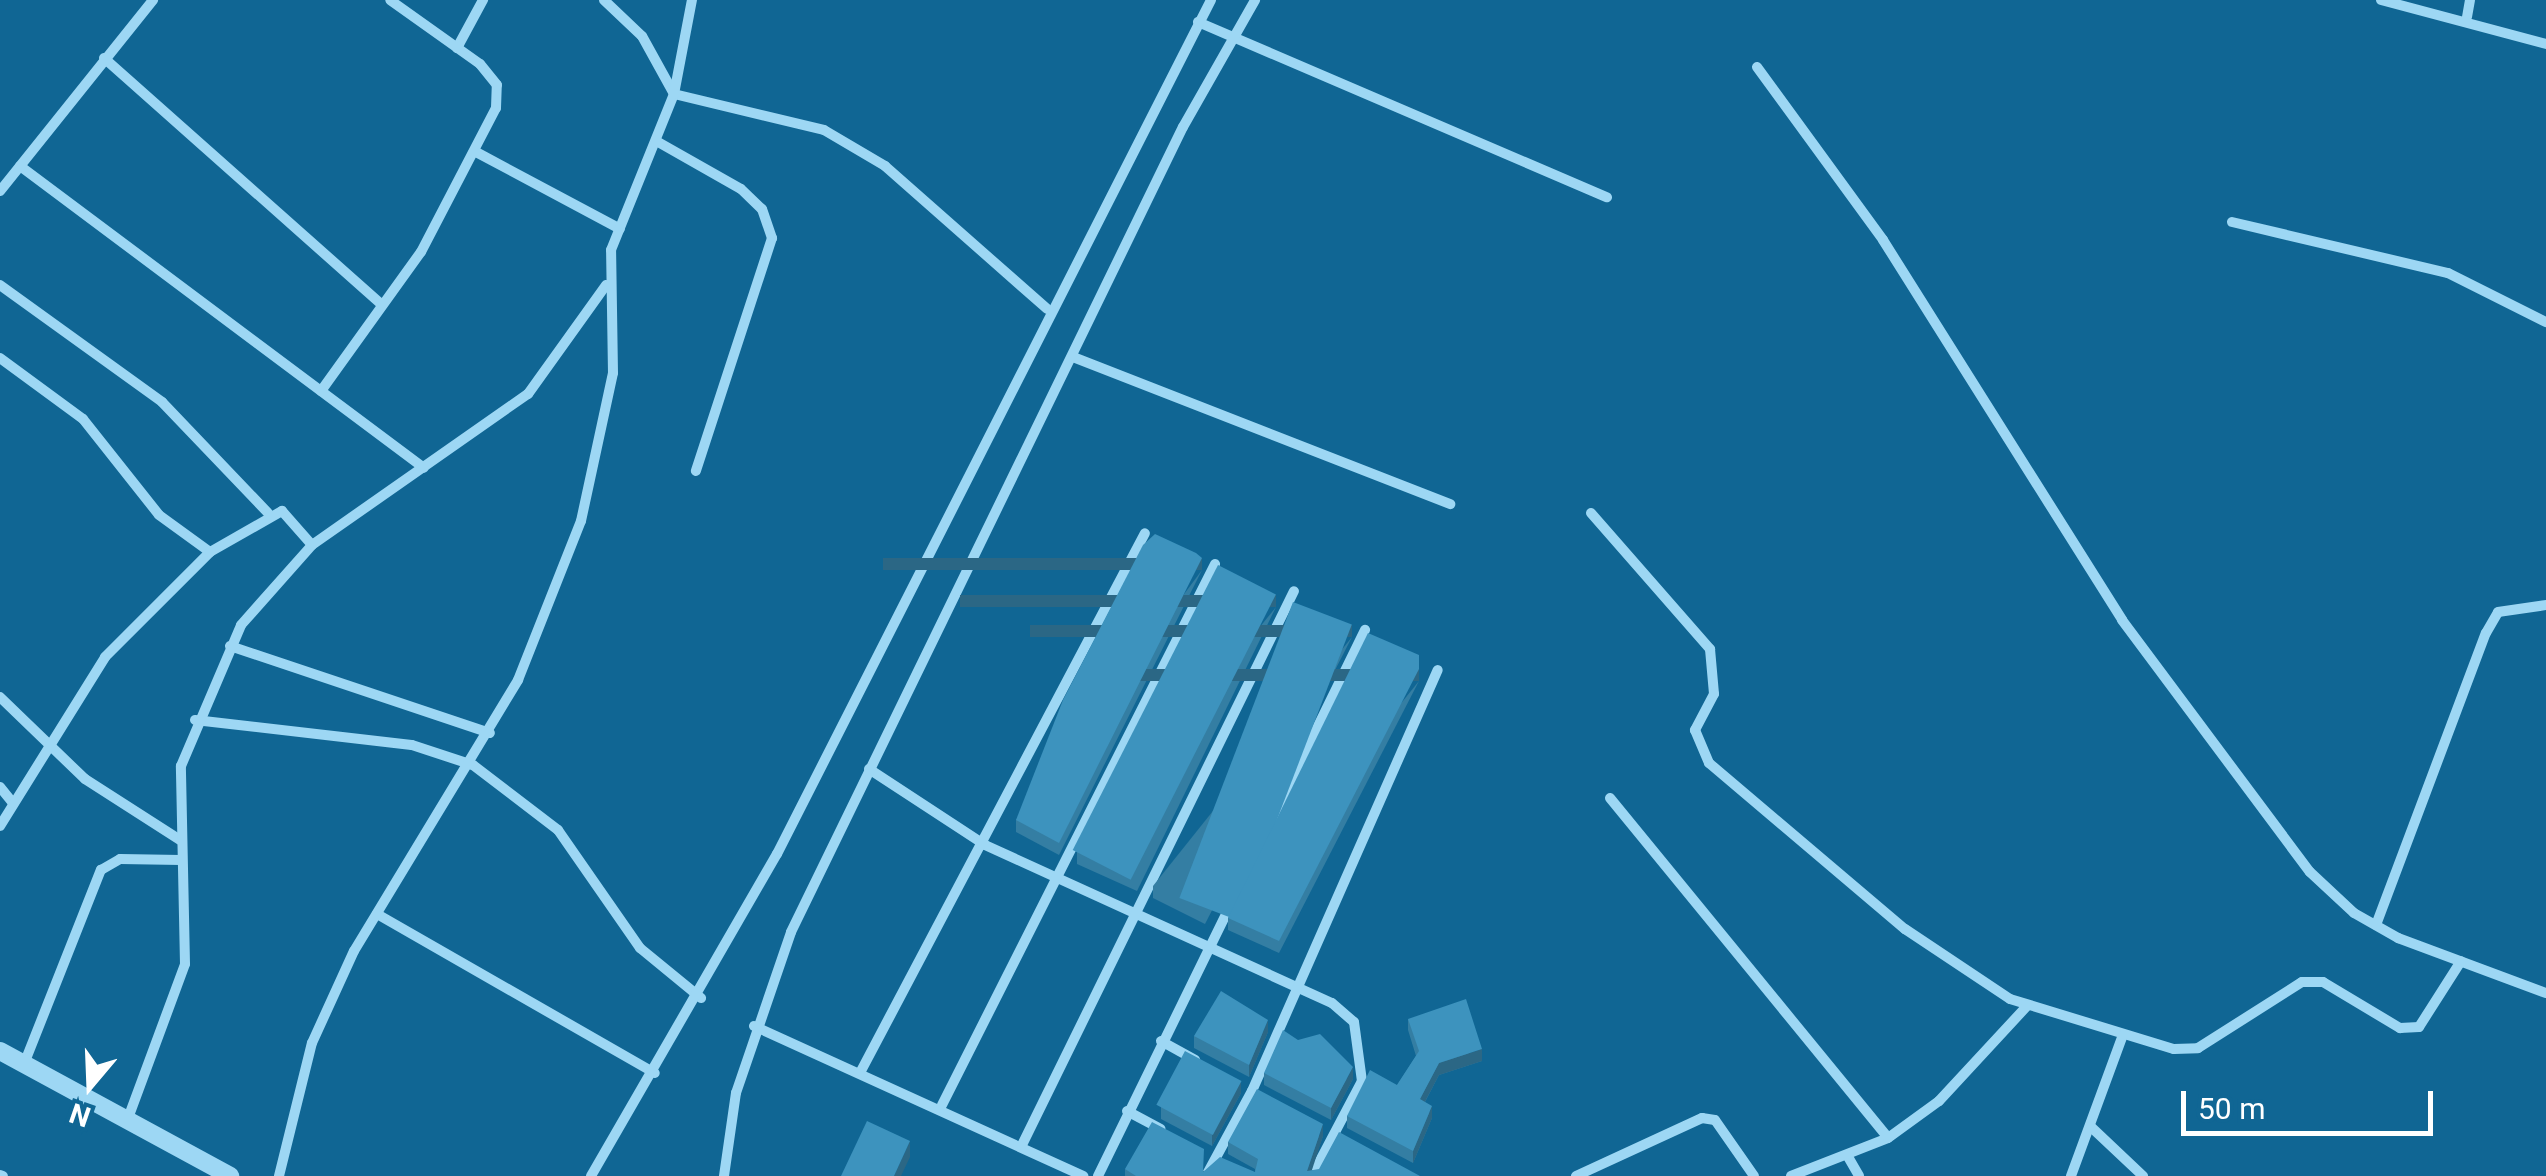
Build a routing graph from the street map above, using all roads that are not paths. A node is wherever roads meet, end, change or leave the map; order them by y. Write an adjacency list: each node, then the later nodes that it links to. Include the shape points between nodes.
1 (153, 0): 15 (street)
2 (390, 0): 14 (street)
3 (483, 0): 14 (street)
4 (604, 0): 17 (street, via 636,28)
5 (692, 0): 17 (street)
6 (1211, 0): 11 (street)
7 (1255, 0): 12 (street)
8 (2381, 0): 10 (street)
9 (2470, 0): 10 (street)
10 (2468, 17): 13 (street)
11 (1203, 25): 12 (street); 28 (street)
12 (1233, 39): 22 (street); 31 (street)
13 (2546, 44)
14 (457, 48): 19 (street, via 497,85)
15 (104, 58): 20 (street); 27 (street)
16 (1757, 67): 63 (street, via 1914,288 2122,620 2310,872)
17 (674, 94): 18 (street); 28 (street, via 824,130 885,166)
18 (658, 142): 24 (street); 34 (street, via 741,189 762,208 772,238)
19 (476, 152): 24 (street); 27 (street)
20 (20, 166): 21 (street); 32 (street)
21 (0, 190)
22 (1608, 198)
23 (2232, 222): 29 (street, via 2448,274)
24 (620, 229): 25 (street)
25 (606, 284): 33 (street, via 528,394); 49 (street, via 613,373 602,457)
26 (0, 285): 36 (street, via 162,402)
27 (382, 306): 32 (street)
28 (1047, 309): 68 (street)
29 (2546, 322)
30 (0, 358): 40 (street, via 83,419 159,515)
31 (1072, 358): 35 (street); 52 (street)
32 (321, 391): 33 (street)
33 (424, 468): 39 (street)
34 (696, 471)
35 (1450, 504)
36 (268, 513): 39 (street, via 297,519); 40 (street)
37 (1590, 513): 69 (street, via 1710,650 1714,694 1695,730 1709,763 1905,929)
38 (1145, 533): 58 (street)
39 (312, 545): 45 (street)
40 (210, 552): 50 (street, via 105,657)
41 (1214, 564): 60 (street)
42 (1294, 591): 61 (street)
43 (2546, 604): 63 (street, via 2498,612 2486,633)
44 (1365, 630): 64 (street)
45 (230, 646): 48 (street); 49 (street)
46 (1438, 670): 66 (street)
47 (0, 697): 50 (street)
48 (196, 720): 51 (street, via 412,745); 57 (street, via 180,766)
49 (490, 733): 51 (street)
50 (45, 744): 55 (street); 57 (street)
51 (472, 765): 62 (street); 68 (street, via 558,830 640,948)
52 (869, 769): 58 (street); 70 (street)
53 (0, 787): 55 (street)
54 (1610, 798): 88 (street)
55 (12, 804): 56 (street)
56 (0, 826)
57 (180, 840): 59 (street)
58 (985, 845): 60 (street); 76 (street)
59 (181, 860): 74 (street, via 120,858 102,870); 83 (street, via 185,964)
60 (1057, 881): 61 (street); 81 (street)
61 (1137, 913): 64 (street); 90 (street)
62 (377, 914): 77 (street); 96 (street, via 312,1043)
63 (2376, 925): 65 (street)
64 (1211, 946): 66 (street); 72 (street)
65 (2462, 961): 67 (street); 71 (street, via 2419,1027 2400,1028 2323,982 2302,982 2198,1048)
66 (1297, 986): 79 (street); 87 (street, via 1354,1022 1362,1081)
67 (2546, 993)
68 (700, 998): 77 (street)
69 (2028, 1006): 71 (street); 88 (street, via 1939,1101)
70 (754, 1026): 76 (street); 98 (street)
71 (2123, 1035): 85 (street)
72 (1161, 1041): 75 (street); 82 (street)
73 (0, 1051): 74 (street)
74 (24, 1064): 83 (street)
75 (1207, 1066)
76 (861, 1071): 81 (street)
77 (655, 1072): 97 (street)
78 (1237, 1083): 79 (street)
79 (1252, 1091): 80 (street); 93 (street)
80 (1269, 1100)
81 (942, 1105): 90 (street)
82 (1127, 1111): 86 (street); 100 (street)
83 (127, 1120): 95 (street)
84 (1319, 1126): 87 (street)
85 (2090, 1126): 107 (street); 108 (street)
86 (1171, 1134)
87 (1336, 1134): 89 (street); 102 (street)
88 (1888, 1138): 92 (street)
89 (1352, 1142)
90 (1022, 1145): 99 (street)
91 (1201, 1150): 93 (street)
92 (1847, 1154): 105 (street); 106 (street)
93 (1216, 1158): 94 (street); 101 (street)
94 (1234, 1167)
95 (230, 1176)
96 (279, 1176)
97 (591, 1176)
98 (724, 1176)
99 (1083, 1176)
100 (1098, 1176)
101 (1206, 1176)
102 (1312, 1176)
103 (1576, 1176): 104 (street, via 1702,1118 1715,1120)
104 (1754, 1176)
105 (1791, 1176)
106 (1858, 1176)
107 (2071, 1176)
108 (2143, 1176)

